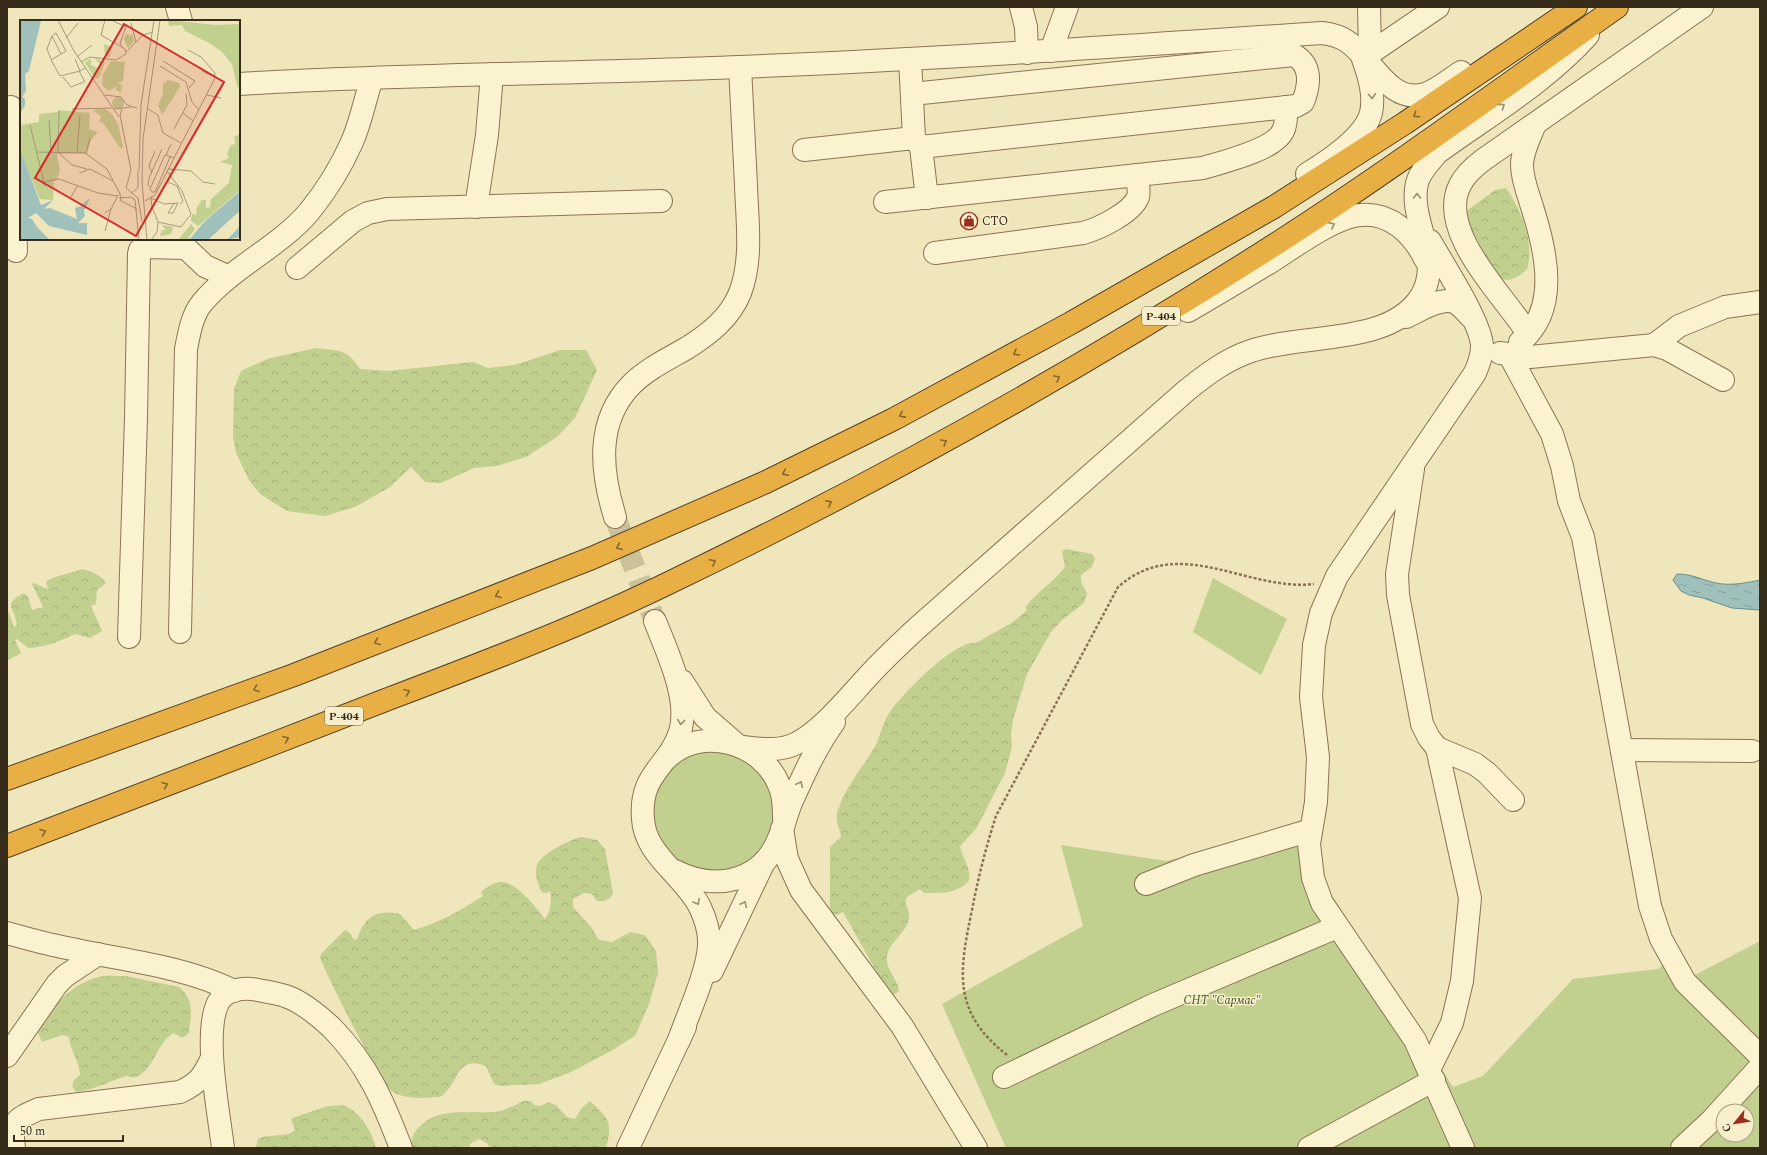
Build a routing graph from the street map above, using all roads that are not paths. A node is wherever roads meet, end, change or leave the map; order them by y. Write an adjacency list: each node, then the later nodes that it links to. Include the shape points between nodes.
1 (177, 7): 10 (street)
2 (1021, 7): 12 (street, via 1026,27)
3 (1067, 7): 11 (street)
4 (1369, 7): 13 (street)
5 (1438, 7): 13 (street)
6 (1566, 7): 13 (street, via 1517,34 1424,95 1406,94 1392,88)
7 (1576, 7): 39 (highway, one-way to 39, via 1320,178)
8 (1702, 7): 22 (street)
9 (1612, 11): 30 (street, one-way to 9, via 1417,208 1417,182 1437,153 1546,74 1575,50); 44 (highway, Р-404, via 1282,240)
10 (181, 20)
11 (1051, 51): 12 (street); 13 (street, via 1322,33 1332,34 1349,42)
12 (1027, 53): 14 (street)
13 (1366, 55): 39 (street, one-way to 39, via 1371,84 1371,114 1366,126 1357,136 1315,170 1233,220 1124,281)
14 (910, 59): 15 (street); 19 (street)
15 (740, 67): 16 (street); 47 (street, via 747,210 746,274 731,311 718,325 632,384 613,410 607,427 604,466)
16 (492, 74): 17 (street); 29 (street, via 487,135)
17 (372, 78): 18 (street); 35 (street, via 352,141 335,175 308,212 284,236)
18 (240, 84)
19 (912, 94): 21 (street, via 1294,55 1306,65 1309,76 1303,102); 23 (street)
20 (13, 107): 31 (street)
21 (1286, 107): 23 (street); 25 (street, via 1287,122 1283,133 1269,144 1234,159 1203,168)
22 (1535, 124): 40 (street, via 1524,154 1522,172 1546,259 1546,284 1538,319); 40 (street, via 1479,163 1460,184 1455,203 1456,220 1466,244)
23 (917, 142): 24 (street); 26 (street)
24 (804, 150)
25 (1137, 175): 26 (street); 32 (street, via 1138,197 1131,208 1096,229 1083,233)
26 (927, 198): 28 (street)
27 (661, 201): 29 (street)
28 (885, 202)
29 (476, 207): 33 (street, via 387,209 368,213 353,221)
30 (1422, 226): 34 (street, via 1429,262); 37 (street)
31 (16, 251)
32 (935, 253)
33 (298, 268)
34 (1428, 275): 38 (street, via 1421,297 1412,309); 44 (street, one-way to 34, via 1153,332 1319,232 1349,217 1375,216 1391,221 1405,230 1425,258)
35 (229, 278): 49 (street, via 202,304 190,328 186,349); 50 (street, via 205,266 186,248 145,247 140,250)
36 (1760, 302): 41 (street, via 1725,307 1679,326)
37 (1474, 321): 38 (street, via 1462,307 1454,302 1445,302 1429,306); 42 (street)
38 (1393, 323): 52 (street, via 1367,331 1270,346 1219,366 1187,390 916,629)
39 (1071, 324): 58 (highway, one-way to 58, via 894,419 766,482 655,532 294,675)
40 (1528, 334): 42 (street, via 1521,342 1505,348)
41 (1654, 345): 43 (street, via 1530,357); 45 (street, via 1667,349)
42 (1482, 346): 43 (street); 46 (street, via 1481,359 1475,373)
43 (1510, 356): 55 (street, via 1552,434 1562,466 1568,501 1583,537)
44 (1090, 359): 62 (highway, Р-404, one-way to 44, via 441,679 619,606 678,579 918,457)
45 (1723, 380)
46 (1414, 463): 54 (street, via 1397,574 1398,595 1422,724 1428,738); 61 (street, via 1337,576 1321,613 1314,645 1311,697 1318,757 1316,802)
47 (615, 517)
48 (655, 621): 51 (street)
49 (180, 632)
50 (129, 638)
51 (669, 657): 53 (street, via 705,717); 57 (street, one-way to 57, via 682,706 680,732)
52 (857, 689): 53 (street, via 817,729 797,744 773,749); 60 (street, one-way to 52, via 814,755)
53 (740, 746): 57 (street, via 720,741 697,742 670,755); 60 (street, via 756,755 773,773 783,799)
54 (1437, 748): 59 (street, via 1475,764); 77 (street, via 1470,898 1462,981 1452,1023)
55 (1622, 750): 56 (street); 73 (street, via 1650,906 1661,939 1685,982)
56 (1752, 751)
57 (657, 768): 63 (street, via 647,786 643,816 647,838)
58 (7, 779)
59 (1513, 800)
60 (783, 824): 64 (street, via 772,852); 66 (street, via 787,859)
61 (1311, 830): 65 (street, via 1194,865); 67 (street, via 1309,844 1313,878 1322,903)
62 (7, 846)
63 (663, 862): 64 (street, via 675,871 702,882 728,881); 71 (street, one-way to 71, via 693,895 703,914 709,934 706,963)
64 (754, 871): 66 (street, via 786,880); 71 (street, one-way to 64)
65 (1146, 884)
66 (801, 890): 82 (street, via 898,1021)
67 (1337, 927): 76 (street, via 1153,1005); 77 (street, via 1415,1040)
68 (7, 933): 69 (street)
69 (98, 954): 70 (street, via 203,977); 72 (street, via 65,976)
70 (234, 991): 74 (street, via 229,992 218,1003); 80 (street, via 248,987 288,997 318,1015 348,1045 369,1074)
71 (679, 1040): 81 (street)
72 (7, 1056)
73 (1760, 1056)
74 (212, 1058): 78 (street, via 204,1075 196,1084 180,1092 39,1109 20,1118 11,1132); 79 (street)
75 (1760, 1067): 85 (street, via 1712,1120)
76 (1014, 1073)
77 (1432, 1075): 83 (street); 84 (street)
78 (14, 1148)
79 (223, 1148)
80 (401, 1148)
81 (628, 1148)
82 (976, 1148)
83 (1309, 1148)
84 (1463, 1148)
85 (1682, 1148)

